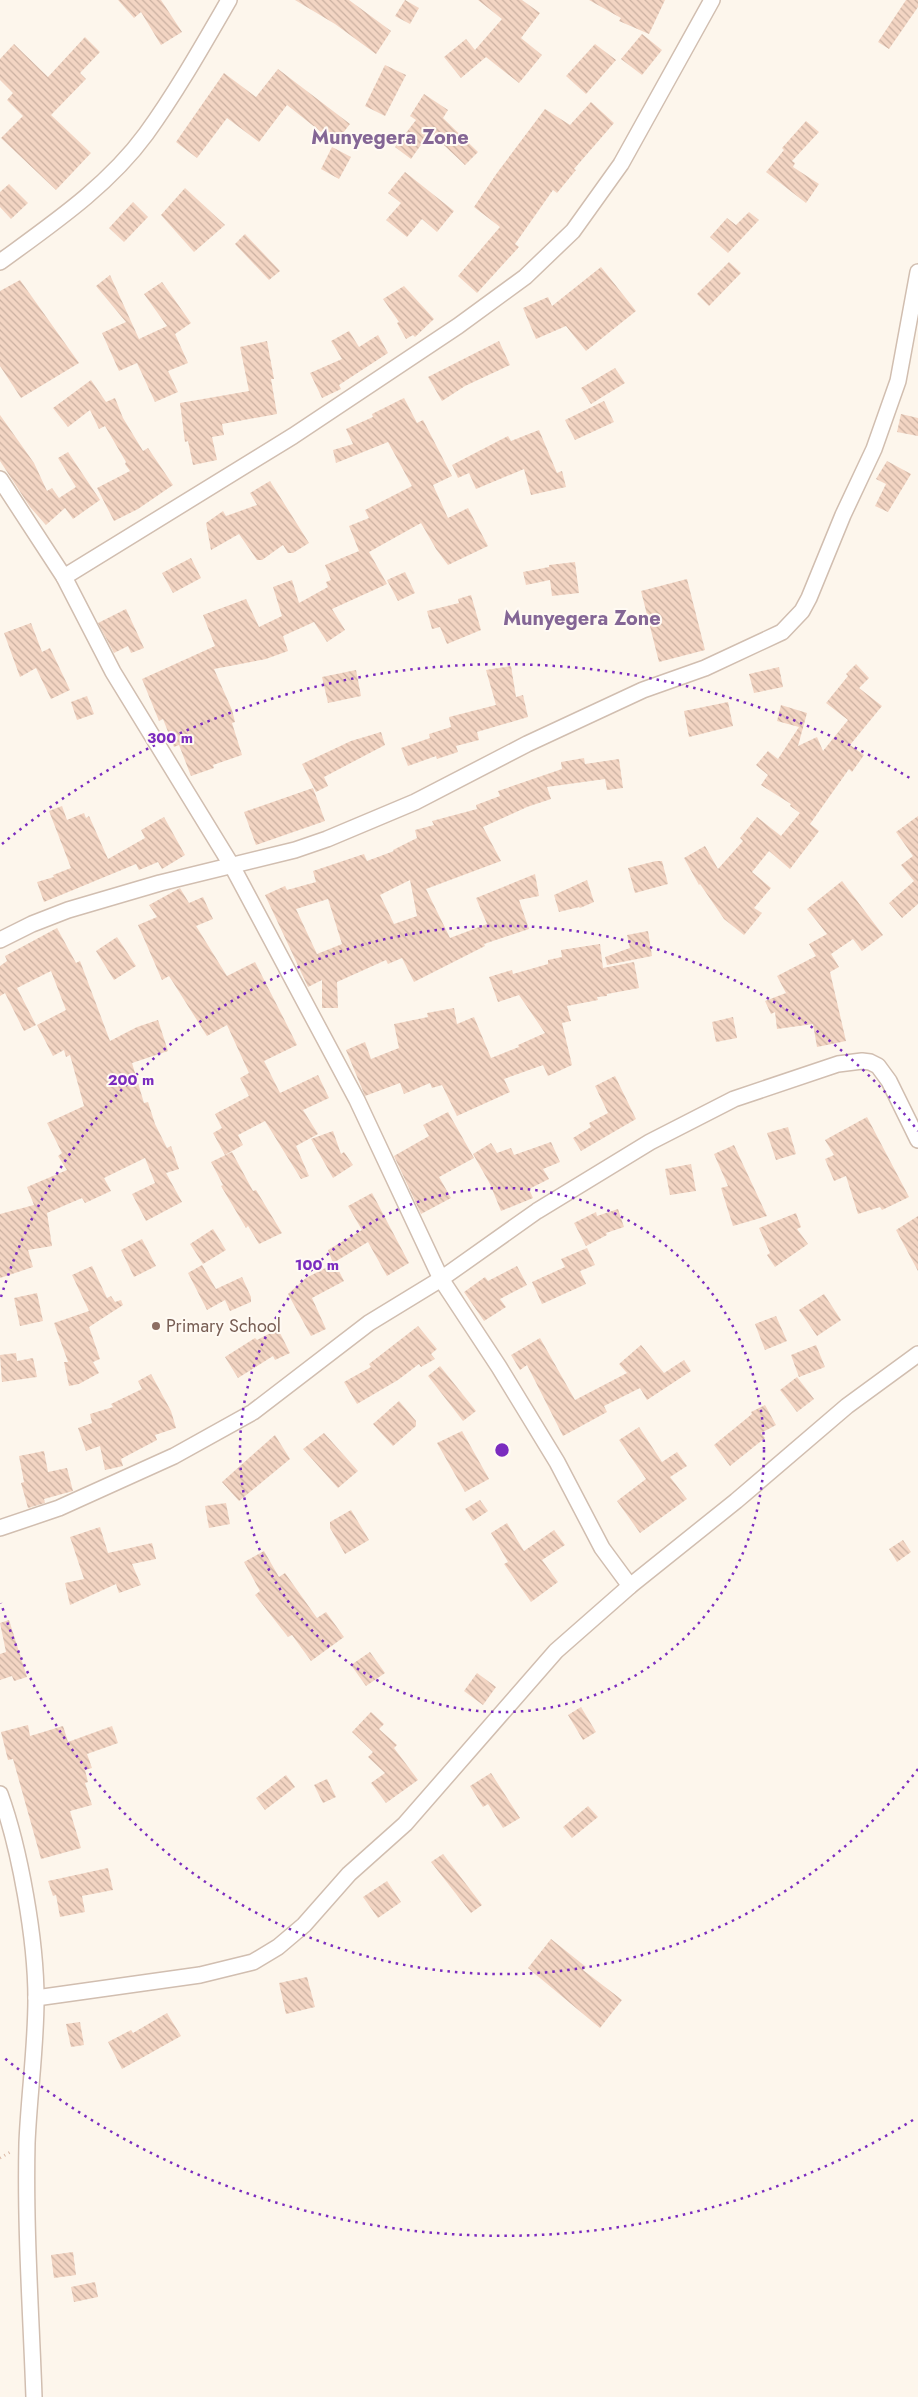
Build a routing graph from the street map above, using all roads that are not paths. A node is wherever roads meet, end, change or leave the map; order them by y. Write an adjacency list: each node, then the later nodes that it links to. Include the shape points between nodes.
1 (229, 0): 3 (street, via 146,135 71,210)
2 (712, 0): 6 (street, via 621,164 573,230 525,277 458,326 293,436)
3 (0, 262)
4 (918, 272): 7 (street, via 908,336 892,398 874,449 809,598 782,632 706,668 643,690 527,744 415,802 295,850)
5 (0, 479): 6 (street)
6 (64, 577): 7 (street, via 113,672)
7 (232, 866): 8 (street, via 68,910); 10 (street, via 357,1100)
8 (0, 940)
9 (918, 1140): 10 (street, via 889,1081 878,1066 862,1061 838,1064 734,1099 650,1142 537,1211)
10 (441, 1279): 12 (street, via 369,1323 253,1412 174,1456 59,1508); 13 (street, via 500,1367 602,1548)
11 (918, 1354): 13 (street, via 846,1406 736,1501)
12 (0, 1528)
13 (630, 1586): 15 (street, via 556,1651 405,1824 349,1874 304,1924 278,1947 253,1962 200,1975)
14 (0, 1794): 15 (street, via 20,1872 30,1930)
15 (36, 1998): 16 (street, via 28,2142)
16 (34, 2397)

